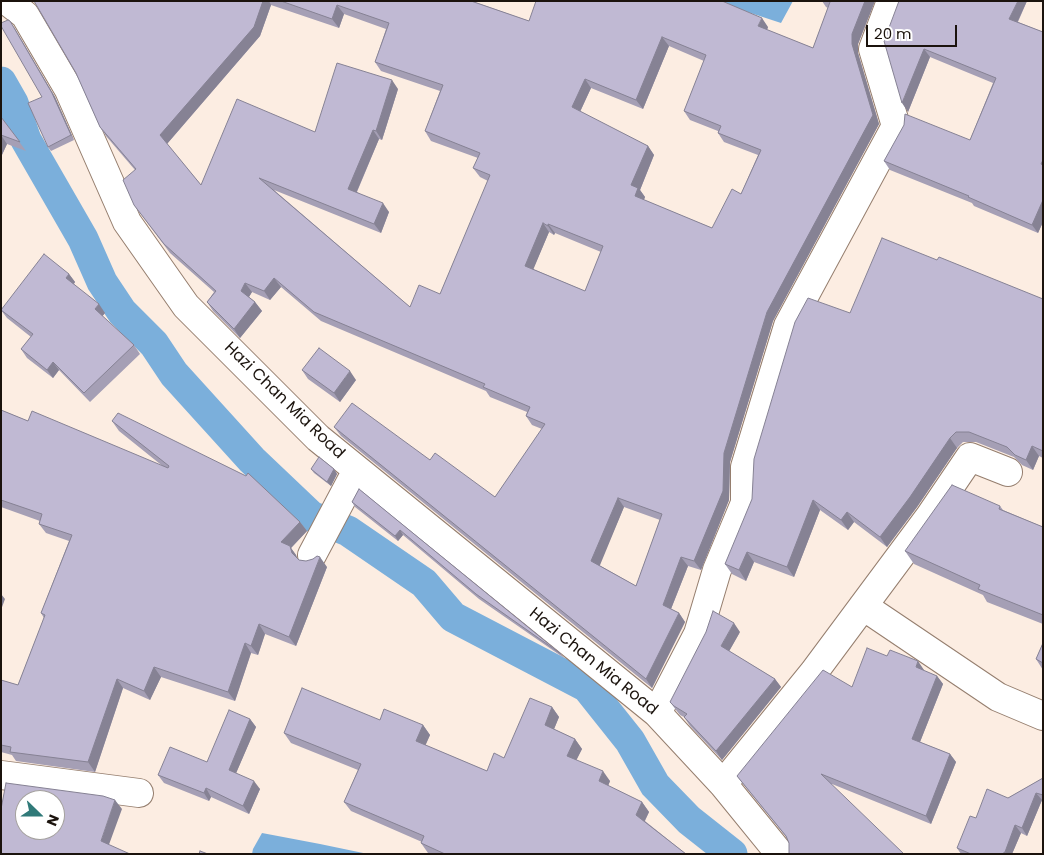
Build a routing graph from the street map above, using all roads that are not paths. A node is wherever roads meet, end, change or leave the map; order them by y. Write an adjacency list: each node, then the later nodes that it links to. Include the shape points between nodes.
1 (7, 1): 3 (street, Hazi Chan Mia Road, via 25,15 68,90 127,222 186,306 318,438)
2 (891, 1): 7 (street, via 872,49 896,126 788,326 744,467 745,503 717,570 698,634)
3 (357, 470): 5 (street); 7 (street, Hazi Chan Mia Road)
4 (1008, 472): 6 (street, via 970,457)
5 (312, 555)
6 (863, 606): 8 (street, via 998,696); 10 (street)
7 (657, 713): 10 (street, Hazi Chan Mia Road)
8 (1043, 716)
9 (1, 775): 11 (street)
10 (723, 784): 12 (street, Hazi Chan Mia Road)
11 (139, 792)
12 (780, 854)

